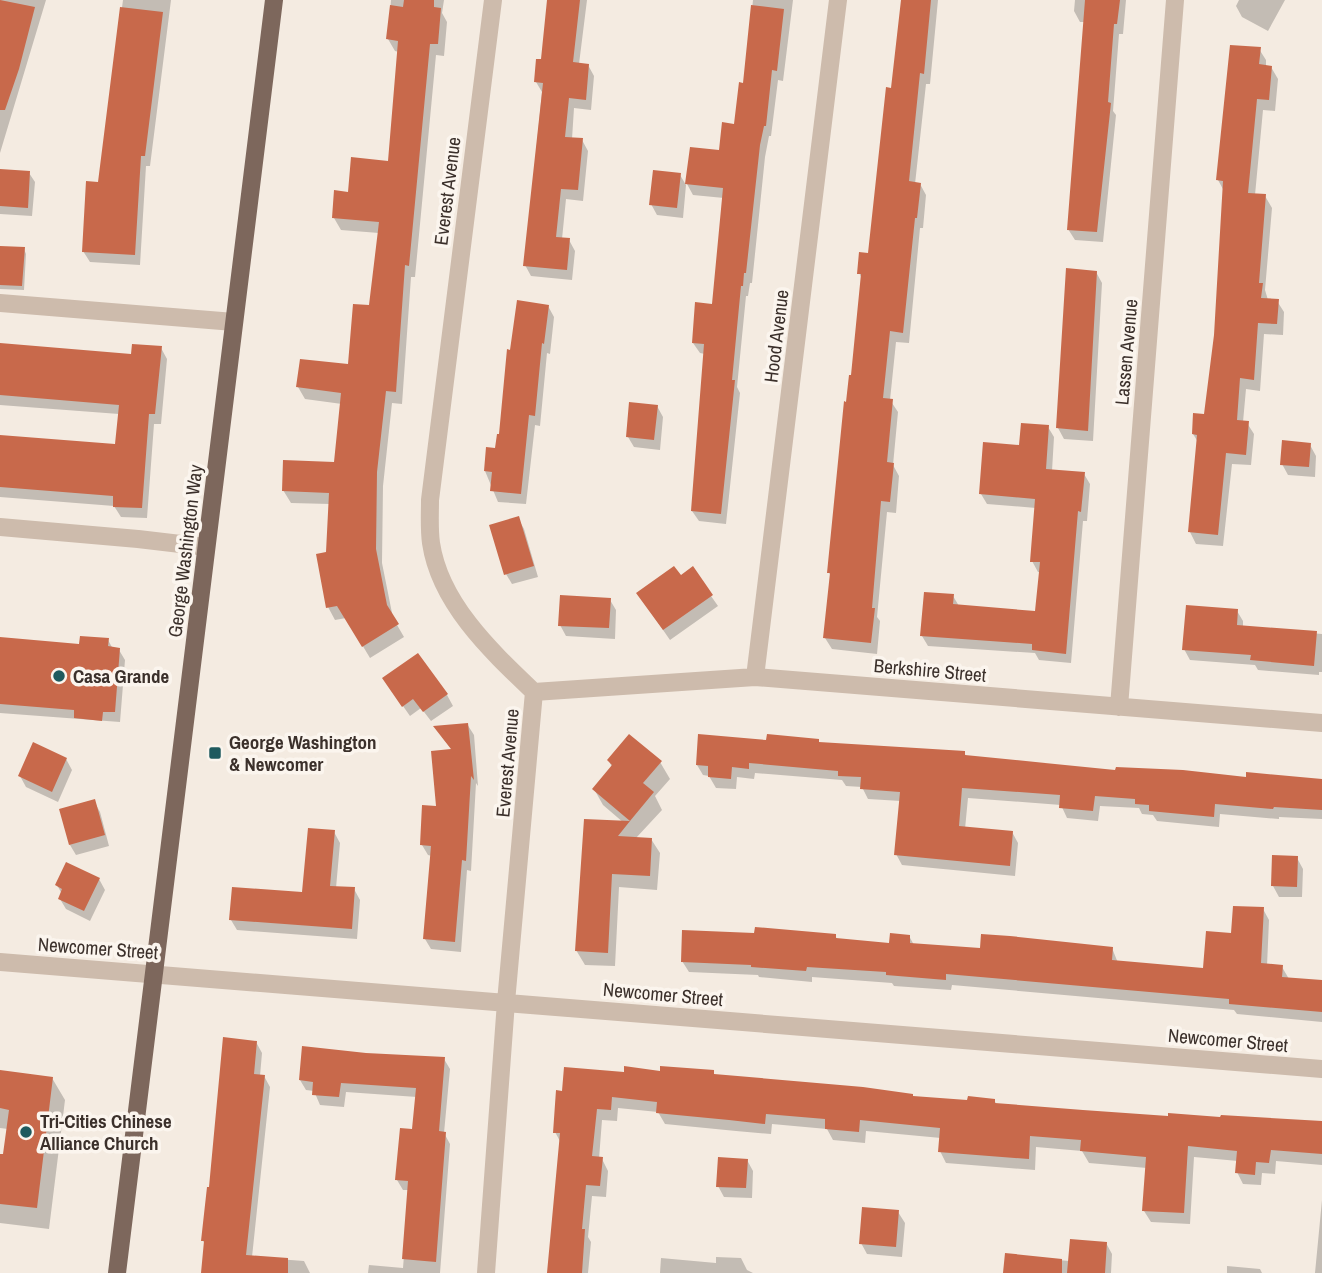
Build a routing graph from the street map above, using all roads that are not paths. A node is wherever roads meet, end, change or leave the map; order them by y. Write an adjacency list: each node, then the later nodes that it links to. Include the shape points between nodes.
1 (274, 0): 6 (main road, George Washington Way)
2 (493, 0): 10 (street, Everest Avenue, via 430,500 431,544 442,581 458,609)
3 (838, 0): 9 (street, Hood Avenue)
4 (1175, 0): 11 (street, Lassen Avenue)
5 (0, 303): 6 (street)
6 (234, 322): 8 (main road, George Washington Way)
7 (0, 527): 8 (street)
8 (206, 547): 14 (main road, George Washington Way)
9 (755, 677): 10 (street, Berkshire Street); 11 (street, Berkshire Street)
10 (534, 692): 15 (street, Everest Avenue)
11 (1119, 707): 12 (street, Berkshire Street)
12 (1322, 723)
13 (0, 962): 14 (street, Newcomer Street)
14 (154, 974): 15 (street, Newcomer Street); 17 (main road, George Washington Way)
15 (506, 1002): 16 (street, Newcomer Street); 18 (street, Everest Avenue)
16 (1322, 1069)
17 (117, 1273)
18 (486, 1273)

